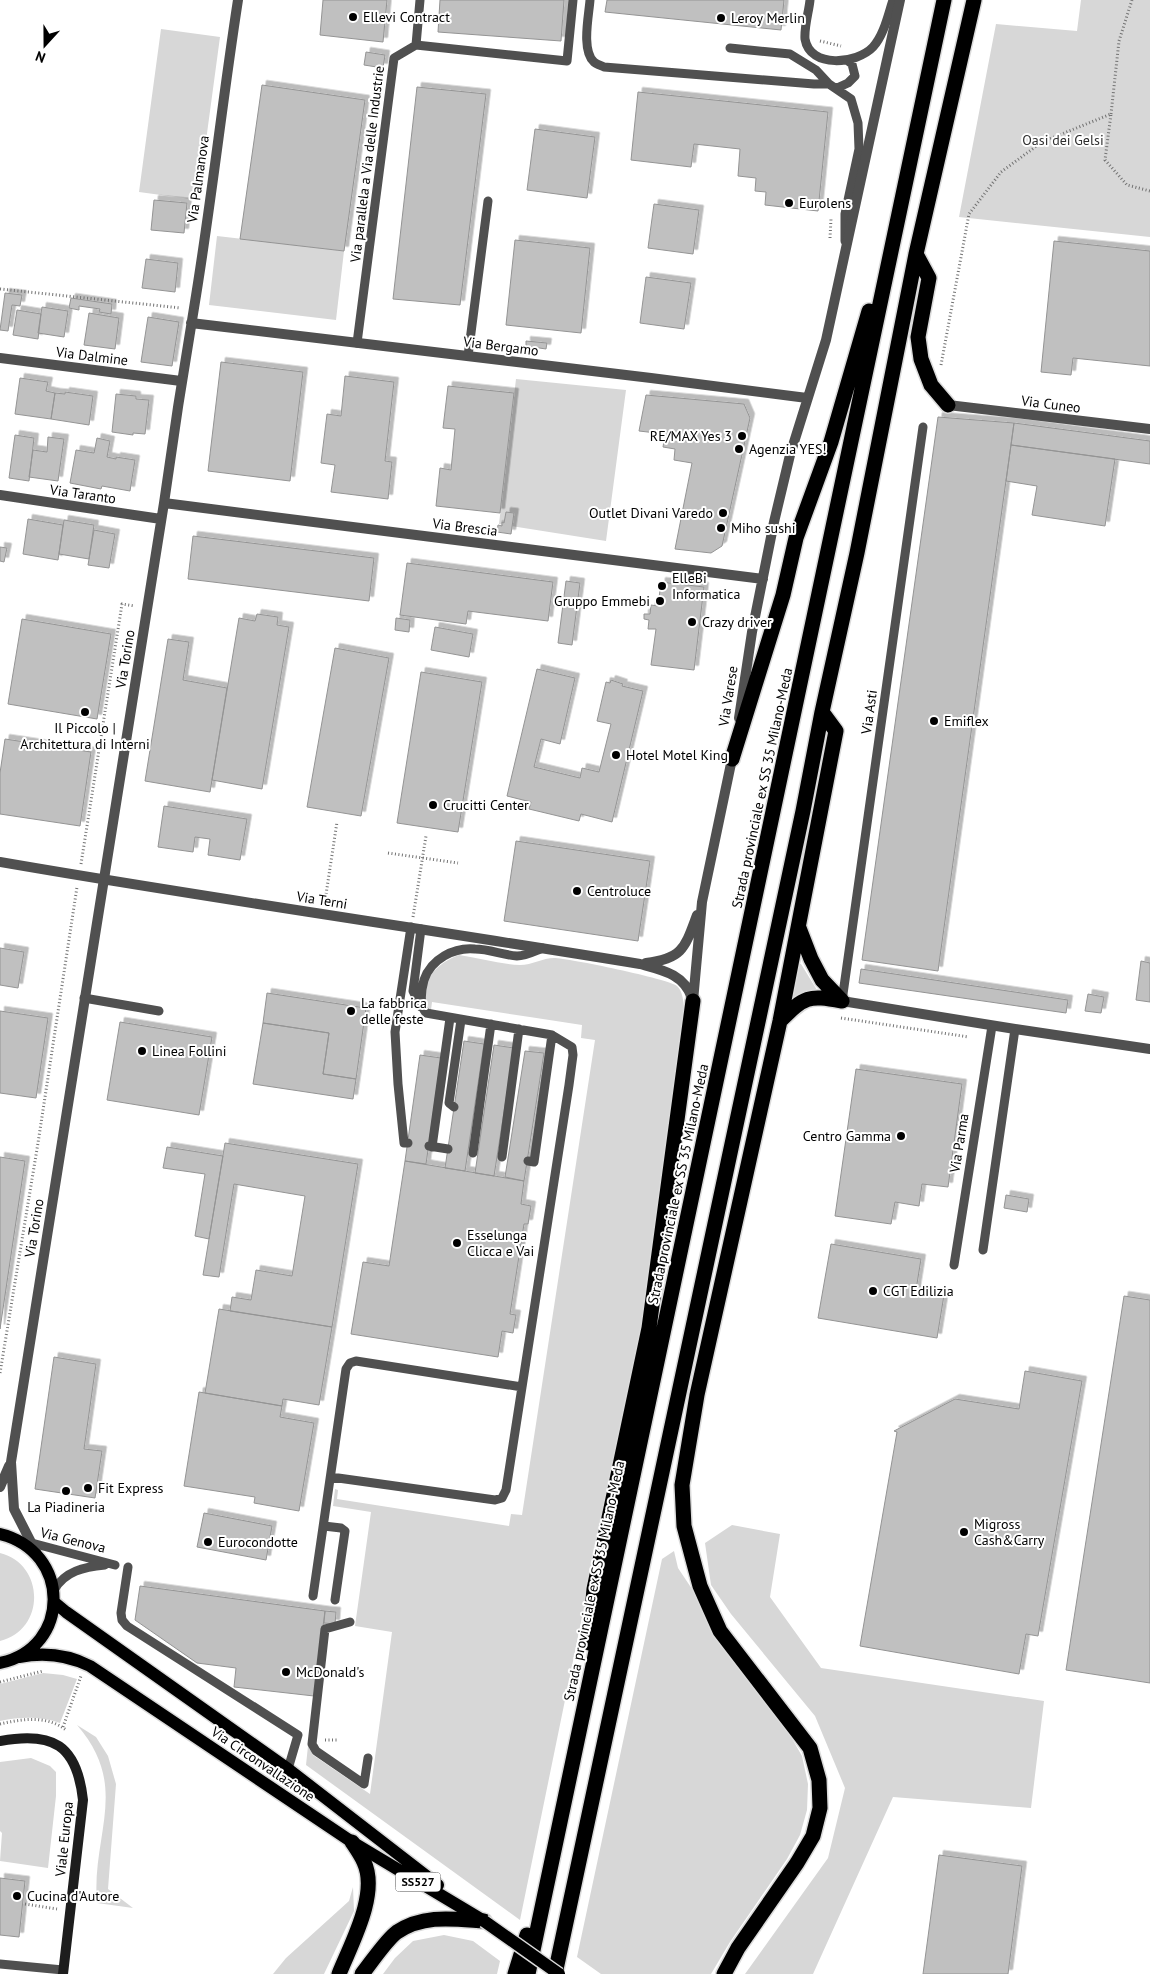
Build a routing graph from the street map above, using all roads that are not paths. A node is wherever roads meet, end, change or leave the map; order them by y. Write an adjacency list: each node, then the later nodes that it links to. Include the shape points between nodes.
1 (238, 0): 18 (street, Via Palmanova)
2 (420, 0): 10 (lane)
3 (573, 0): 10 (lane, via 567,61)
4 (590, 0): 13 (lane, via 588,51 594,62 604,67)
5 (810, 0): 12 (lane, via 806,41 810,50 825,60)
6 (893, 0): 12 (lane, via 881,34 872,48)
7 (900, 0): 16 (street, Via Varese)
8 (944, 0): 14 (highway)
9 (974, 0): 17 (highway)
10 (416, 45): 19 (lane, Via parallela a Via delle Industrie, via 394,58)
11 (730, 48): 13 (lane, via 790,54 816,70)
12 (848, 61): 13 (lane, via 855,76 848,83)
13 (833, 86): 16 (lane, via 851,99 858,123 859,149 845,214)
14 (901, 199): 32 (highway, via 831,442 796,538 783,595); 78 (highway, Strada provinciale ex SS 35 Milano-Meda)
15 (488, 201): 20 (lane)
16 (845, 249): 23 (street, Via Varese, via 826,340)
17 (916, 254): 24 (highway, via 928,278 918,336 921,358 931,385); 31 (highway)
18 (191, 324): 19 (street, Via Bergamo); 22 (street, Via Torino)
19 (357, 343): 20 (street, Via Bergamo)
20 (468, 356): 23 (street, Via Bergamo)
21 (0, 358): 22 (street, Via Dalmine)
22 (180, 381): 28 (street, Via Torino)
23 (807, 398): 30 (street, Via Varese, via 788,464)
24 (948, 405): 26 (street, Via Cuneo)
25 (923, 427): 42 (lane, Via Asti)
26 (1150, 429)
27 (0, 495): 29 (street, Via Taranto)
28 (164, 504): 29 (street, Via Torino); 30 (street, Via Brescia)
29 (161, 519): 34 (street, Via Torino)
30 (763, 579): 32 (street, Via Varese)
31 (822, 712): 36 (highway, via 836,731); 84 (highway)
32 (732, 760): 35 (street, Via Varese)
33 (0, 862): 34 (street, Via Terni)
34 (105, 881): 37 (street, Via Terni); 40 (street, Via Torino)
35 (702, 902): 39 (street, via 679,954 664,961); 41 (street, Via Varese)
36 (799, 926): 42 (highway, via 822,980); 47 (highway)
37 (416, 928): 38 (street, Via Terni); 43 (lane, via 413,992); 55 (lane, via 395,1032 404,1143)
38 (543, 948): 39 (street, Via Terni); 43 (lane, via 518,956 475,948 455,951 437,959 426,974)
39 (640, 964): 41 (street, via 678,978 688,987)
40 (84, 998): 44 (lane); 63 (street, Via Torino)
41 (693, 1001): 78 (highway, via 649,1328 594,1589)
42 (842, 1001): 47 (highway, via 815,996 798,1003); 49 (street)
43 (421, 1007): 45 (lane, via 426,1014)
44 (159, 1011)
45 (450, 1018): 46 (lane); 56 (lane, via 431,1146)
46 (462, 1020): 48 (lane); 54 (lane, via 449,1103)
47 (780, 1021): 95 (highway, via 697,1395 682,1485 684,1526 700,1586 720,1631 810,1748 819,1780 820,1808 813,1836)
48 (491, 1024): 50 (lane); 57 (lane, via 475,1120)
49 (992, 1026): 51 (street); 61 (lane, Via Parma)
50 (520, 1029): 52 (lane); 58 (lane)
51 (1015, 1029): 53 (street); 60 (lane)
52 (552, 1035): 59 (lane); 62 (lane, via 572,1047 573,1055)
53 (1150, 1049)
54 (454, 1107)
55 (408, 1143)
56 (448, 1149)
57 (473, 1153)
58 (502, 1157)
59 (531, 1161)
60 (982, 1250)
61 (954, 1265)
62 (522, 1387): 64 (lane, via 506,1490 502,1498 495,1500); 64 (lane, via 356,1361 350,1363 346,1369)
63 (11, 1462): 65 (street, Via Torino); 69 (street, Via Torino, via 14,1509)
64 (331, 1477): 66 (lane)
65 (0, 1487)
66 (324, 1526): 73 (lane); 74 (lane, via 345,1531)
67 (0, 1534): 68 (main road)
68 (14, 1538): 69 (lane, Via Genova); 70 (main road)
69 (31, 1543): 70 (street, Via Torino); 72 (lane, Via Genova, via 115,1565 80,1568 62,1579)
70 (38, 1556): 72 (main road, via 48,1572)
71 (128, 1567): 81 (lane, via 122,1620 298,1735)
72 (54, 1596): 76 (main road, via 51,1619 43,1636); 81 (main road, Via Circonvallazione, via 66,1612)
73 (313, 1596)
74 (335, 1600)
75 (350, 1622): 80 (lane, via 325,1630 312,1744 316,1751 364,1784)
76 (20, 1657): 77 (main road); 82 (main road, Via Circonvallazione, via 44,1654 72,1658 90,1666)
77 (0, 1664)
78 (581, 1722): 83 (highway, Strada provinciale ex SS 35 Milano-Meda)
79 (0, 1741): 87 (street, Viale Europa, via 26,1737 44,1739 61,1747 74,1761 81,1779 83,1800)
80 (368, 1758)
81 (288, 1769): 85 (main road, Via Circonvallazione / SS527)
82 (352, 1842): 85 (main road, Via Circonvallazione / SS527); 88 (highway, via 365,1863 370,1884 361,1919)
83 (552, 1860): 90 (highway); 91 (highway, Strada provinciale ex SS 35 Milano-Meda)
84 (577, 1870): 92 (highway); 94 (highway)
85 (484, 1921): 89 (highway, via 443,1918 408,1927 396,1933); 93 (main road, Via Circonvallazione / SS527, bridge)
86 (0, 1964): 87 (lane)
87 (63, 1972)
88 (339, 1974)
89 (362, 1974)
90 (515, 1974)
91 (528, 1974)
92 (555, 1974)
93 (560, 1974)
94 (565, 1974)
95 (724, 1974)

